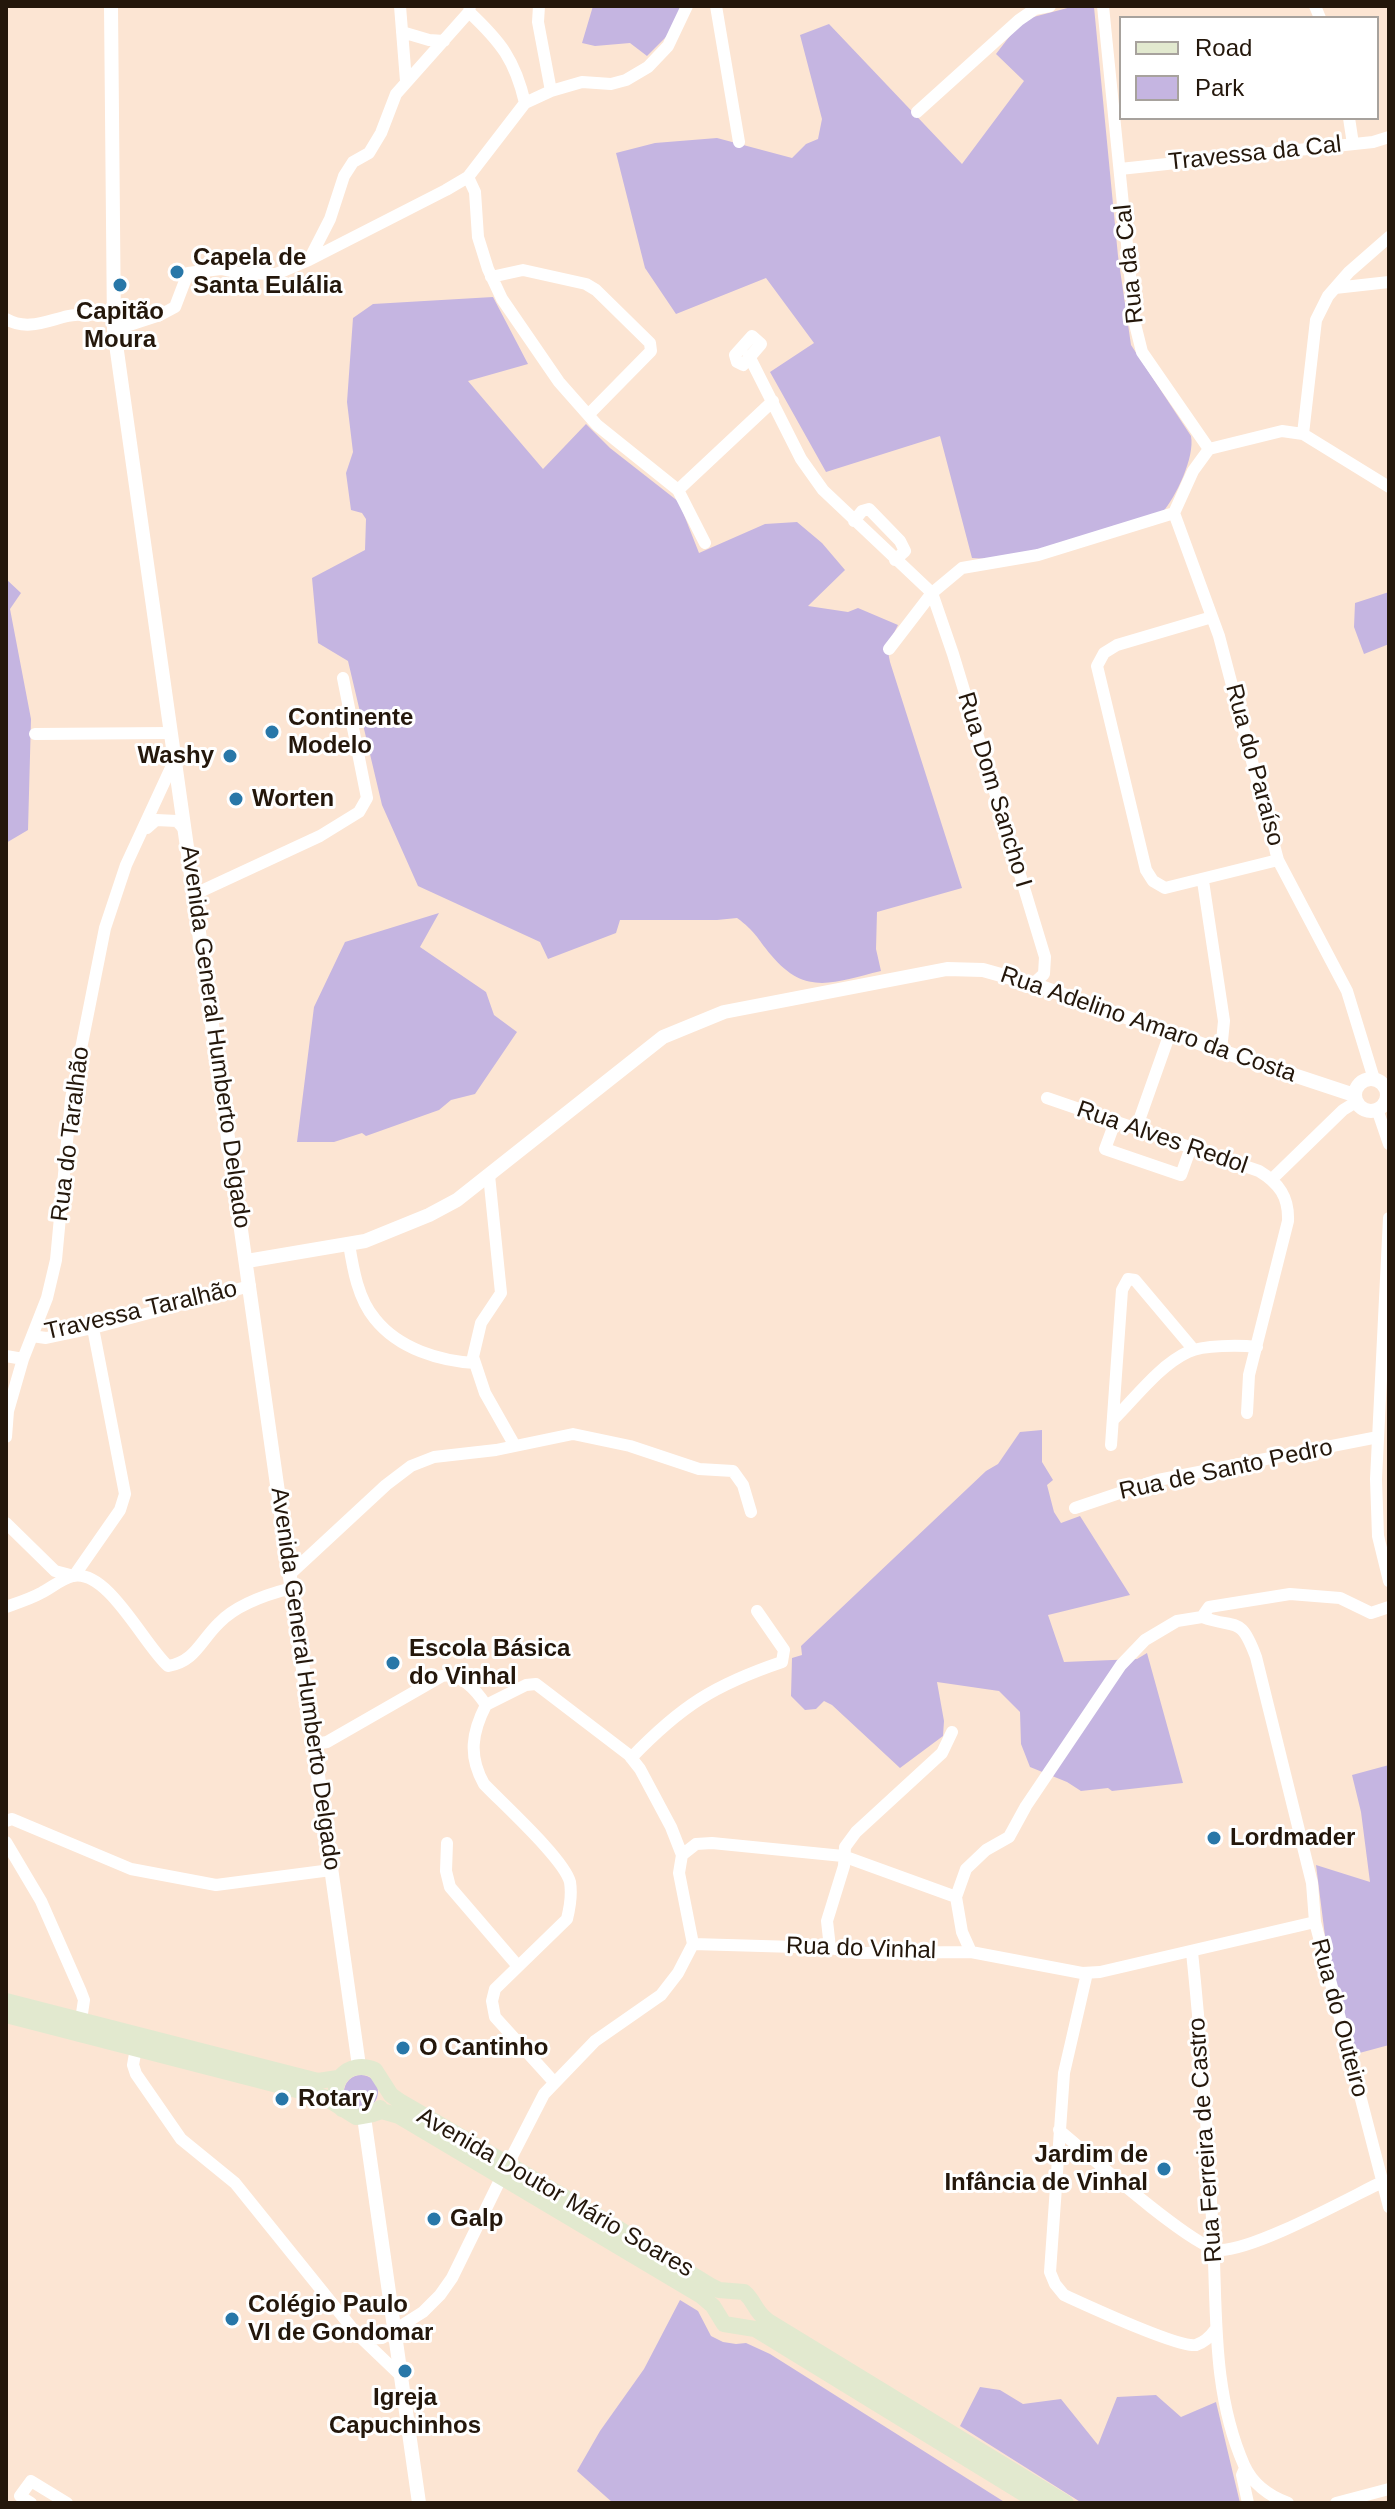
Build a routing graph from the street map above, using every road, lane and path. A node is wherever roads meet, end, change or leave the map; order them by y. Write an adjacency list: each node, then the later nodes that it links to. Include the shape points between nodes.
1 (111, 6): 28 (street, Avenida General Humberto Delgado)
2 (400, 6): 9 (street)
3 (539, 6): 13 (street)
4 (687, 6): 13 (street, via 668,46 648,67 611,84 582,82)
5 (716, 6): 18 (street)
6 (1050, 6): 15 (street, via 1019,20)
7 (1103, 6): 11 (street, Rua da Cal)
8 (470, 9): 10 (street); 14 (street, via 508,52)
9 (402, 32): 10 (street); 12 (street)
10 (444, 41): 12 (street)
11 (1115, 51): 20 (street, Rua da Cal)
12 (406, 81): 23 (street, via 369,153 353,162 344,176)
13 (551, 91): 14 (street)
14 (525, 103): 21 (street)
15 (917, 112)
16 (1349, 120): 19 (street)
17 (1389, 137): 19 (street, Travessa da Cal)
18 (739, 142)
19 (1353, 144): 20 (street, Travessa da Cal)
20 (1120, 169): 33 (street, Rua da Cal, via 1142,352)
21 (468, 177): 23 (street); 24 (street)
22 (1389, 237): 26 (street)
23 (309, 260): 28 (street, via 276,274 221,269 188,273 175,307 160,315)
24 (491, 277): 31 (street, via 532,345); 31 (street, via 523,270 586,284 650,343 651,351)
25 (1389, 282): 26 (street)
26 (1335, 288): 32 (street, via 1316,320)
27 (6, 319): 28 (street, via 16,325 44,324 70,315)
28 (114, 322): 44 (street, Avenida General Humberto Delgado)
29 (749, 356): 30 (street)
30 (773, 401): 35 (street); 37 (street, via 801,459)
31 (589, 414): 35 (street)
32 (1303, 434): 33 (street, via 1282,431); 34 (street)
33 (1209, 449): 36 (street)
34 (1389, 487)
35 (678, 490): 38 (street)
36 (1174, 513): 40 (street, via 1038,555 962,568); 41 (street, Rua do Paraíso)
37 (854, 521): 39 (street); 39 (street, via 869,509 900,541 905,551)
38 (705, 543)
39 (895, 560): 40 (street)
40 (932, 593): 42 (street); 52 (street, Rua Dom Sancho I, via 1045,957 1044,974)
41 (1212, 617): 49 (street, Rua do Paraíso); 50 (street, via 1117,645 1097,666 1146,870 1165,888)
42 (889, 649)
43 (343, 678): 51 (street, via 366,789 359,812 320,836)
44 (171, 733): 45 (street); 46 (street, Avenida General Humberto Delgado)
45 (35, 734)
46 (175, 759): 47 (street, Avenida General Humberto Delgado); 48 (street, Rua do Taralhão)
47 (185, 830): 48 (street, via 177,821 156,820); 51 (street, Avenida General Humberto Delgado)
48 (141, 833): 71 (street, Rua do Taralhão, via 105,928 71,1099 56,1260)
49 (1278, 860): 50 (street); 55 (street, Rua do Paraíso, via 1347,991)
50 (1203, 881): 54 (street, via 1224,1021)
51 (195, 894): 68 (street, Avenida General Humberto Delgado)
52 (1033, 984): 53 (street, Rua Adelino Amaro da Costa); 64 (street, Rua Adelino Amaro da Costa, via 983,970 947,969 706,1018 663,1037)
53 (1170, 1033): 54 (street, Rua Adelino Amaro da Costa); 61 (street)
54 (1221, 1051): 58 (street, Rua Adelino Amaro da Costa)
55 (1374, 1079): 56 (street); 58 (street, via 1359,1083)
56 (1388, 1093): 59 (street)
57 (1047, 1098): 60 (street, Rua Alves Redol)
58 (1355, 1098): 59 (street, via 1367,1111); 65 (street)
59 (1377, 1109): 62 (street)
60 (1115, 1122): 61 (street, Rua Alves Redol); 63 (street, via 1105,1149 1181,1175)
61 (1136, 1129): 63 (street, Rua Alves Redol)
62 (1389, 1144)
63 (1191, 1147): 65 (street, Rua Alves Redol)
64 (489, 1175): 67 (street, Rua Adelino Amaro da Costa, via 429,1215); 76 (street, via 501,1293 481,1323)
65 (1272, 1179): 72 (street, Rua Alves Redol, via 1286,1200 1288,1221)
66 (1389, 1218): 80 (street)
67 (349, 1244): 68 (street, Rua Adelino Amaro da Costa); 76 (street, via 361,1294 375,1320 416,1350 449,1362)
68 (247, 1261): 69 (street, Avenida General Humberto Delgado)
69 (250, 1286): 70 (street, Travessa Taralhão); 87 (street, Avenida General Humberto Delgado)
70 (93, 1328): 71 (street, Travessa Taralhão); 86 (street, via 125,1494 120,1510)
71 (32, 1336): 75 (street, Rua do Taralhão)
72 (1257, 1347): 73 (street); 77 (street, Rua Alves Redol)
73 (1194, 1350): 78 (street, via 1171,1363); 78 (street, via 1145,1290 1128,1279 1122,1290)
74 (6, 1356): 75 (street)
75 (23, 1359): 79 (street, Rua do Taralhão)
76 (475, 1363): 82 (street, via 485,1393)
77 (1247, 1413)
78 (1114, 1419): 81 (street)
79 (6, 1437)
80 (1378, 1437): 83 (street, Rua de Santo Pedro, via 1158,1480); 88 (street, via 1377,1520)
81 (1111, 1445)
82 (515, 1446): 84 (street, via 573,1434 699,1469 733,1471); 87 (street, via 434,1457 411,1466)
83 (1075, 1508)
84 (751, 1512)
85 (6, 1523): 86 (street, via 55,1571)
86 (74, 1576): 87 (street, via 88,1577 109,1590 168,1666 183,1664 220,1621); 89 (street)
87 (291, 1581): 95 (street, Avenida General Humberto Delgado)
88 (1389, 1581)
89 (6, 1607)
90 (1389, 1607): 92 (street, via 1371,1613 1340,1598 1290,1594 1209,1607)
91 (757, 1611): 96 (street, via 784,1650 782,1662 737,1677 695,1700)
92 (1202, 1617): 103 (street, via 1177,1621 1145,1640 1121,1665 1009,1837 966,1869); 104 (street, Rua do Outeiro, via 1233,1622 1248,1635 1312,1883)
93 (486, 1705): 95 (street, via 459,1677 442,1676); 96 (street, via 536,1684); 109 (street, via 472,1744 478,1773 569,1880 567,1919)
94 (952, 1732): 101 (street, via 942,1753 856,1832)
95 (315, 1744): 102 (street, Avenida General Humberto Delgado)
96 (631, 1758): 100 (street)
97 (6, 1821): 102 (street, via 12,1819 131,1869 216,1885)
98 (6, 1842): 113 (street, via 41,1901 81,1992)
99 (447, 1843): 109 (street, via 450,1887)
100 (682, 1855): 101 (street, via 696,1844 712,1843); 105 (street, via 679,1873)
101 (843, 1856): 103 (street); 106 (street, via 827,1921)
102 (331, 1870): 115 (street, Avenida General Humberto Delgado)
103 (956, 1897): 107 (street)
104 (1315, 1922): 108 (street, Rua do Vinhal); 123 (street, Rua do Outeiro)
105 (693, 1944): 106 (street, Rua do Vinhal); 117 (street, via 661,1995 595,2041)
106 (830, 1948): 107 (street, Rua do Vinhal, via 860,1953)
107 (971, 1952): 110 (street, Rua do Vinhal)
108 (1192, 1952): 110 (street, Rua do Vinhal); 125 (street, Rua Ferreira de Castro)
109 (517, 1965): 117 (street, via 495,1989 495,2017)
110 (1087, 1973): 121 (street, via 1064,2073)
111 (6, 2001): 113 (main road)
112 (6, 2015): 114 (main road)
113 (81, 2020): 116 (main road, via 318,2081)
114 (136, 2048): 119 (main road, via 324,2097); 132 (street, via 136,2074 175,2132 235,2183)
115 (359, 2066): 116 (main road); 118 (main road, via 375,2070)
116 (338, 2078): 119 (main road, via 335,2094)
117 (554, 2082): 122 (street)
118 (385, 2084): 120 (main road, via 384,2102); 122 (main road, Avenida Doutor Mário Soares, via 396,2100)
119 (342, 2109): 120 (main road, via 356,2117)
120 (369, 2115): 122 (main road, Avenida Doutor Mário Soares, via 382,2111 399,2116); 130 (street)
121 (1059, 2130): 125 (street, via 1183,2232); 131 (street, via 1050,2272 1055,2284 1064,2295 1172,2340 1193,2346)
122 (505, 2170): 126 (main road, Avenida Doutor Mário Soares, via 711,2286); 128 (main road, Avenida Doutor Mário Soares, via 700,2295); 130 (street, via 452,2278 423,2312)
123 (1382, 2182): 124 (street, Rua do Outeiro); 125 (street, via 1252,2244)
124 (1389, 2207)
125 (1213, 2249): 131 (street, Rua Ferreira de Castro)
126 (732, 2290): 127 (main road, Avenida Doutor Mário Soares, via 744,2292); 128 (main road, via 717,2301)
127 (753, 2307): 129 (main road, via 751,2319); 141 (main road, Avenida Doutor Mário Soares)
128 (717, 2314): 129 (main road, Avenida Doutor Mário Soares, via 724,2324)
129 (742, 2326): 140 (main road, Avenida Doutor Mário Soares, via 757,2330)
130 (395, 2330): 132 (street, via 382,2338); 133 (street)
131 (1215, 2330): 134 (street, Rua Ferreira de Castro, via 1218,2377)
132 (363, 2339): 133 (street)
133 (400, 2375): 139 (street)
134 (1245, 2468): 135 (street); 142 (street)
135 (1260, 2487): 142 (street); 143 (street)
136 (1389, 2489): 144 (street)
137 (31, 2503): 138 (street, via 20,2496 31,2481)
138 (67, 2503)
139 (419, 2503)
140 (1039, 2503)
141 (1066, 2503)
142 (1248, 2503)
143 (1288, 2503)
144 (1336, 2503)

